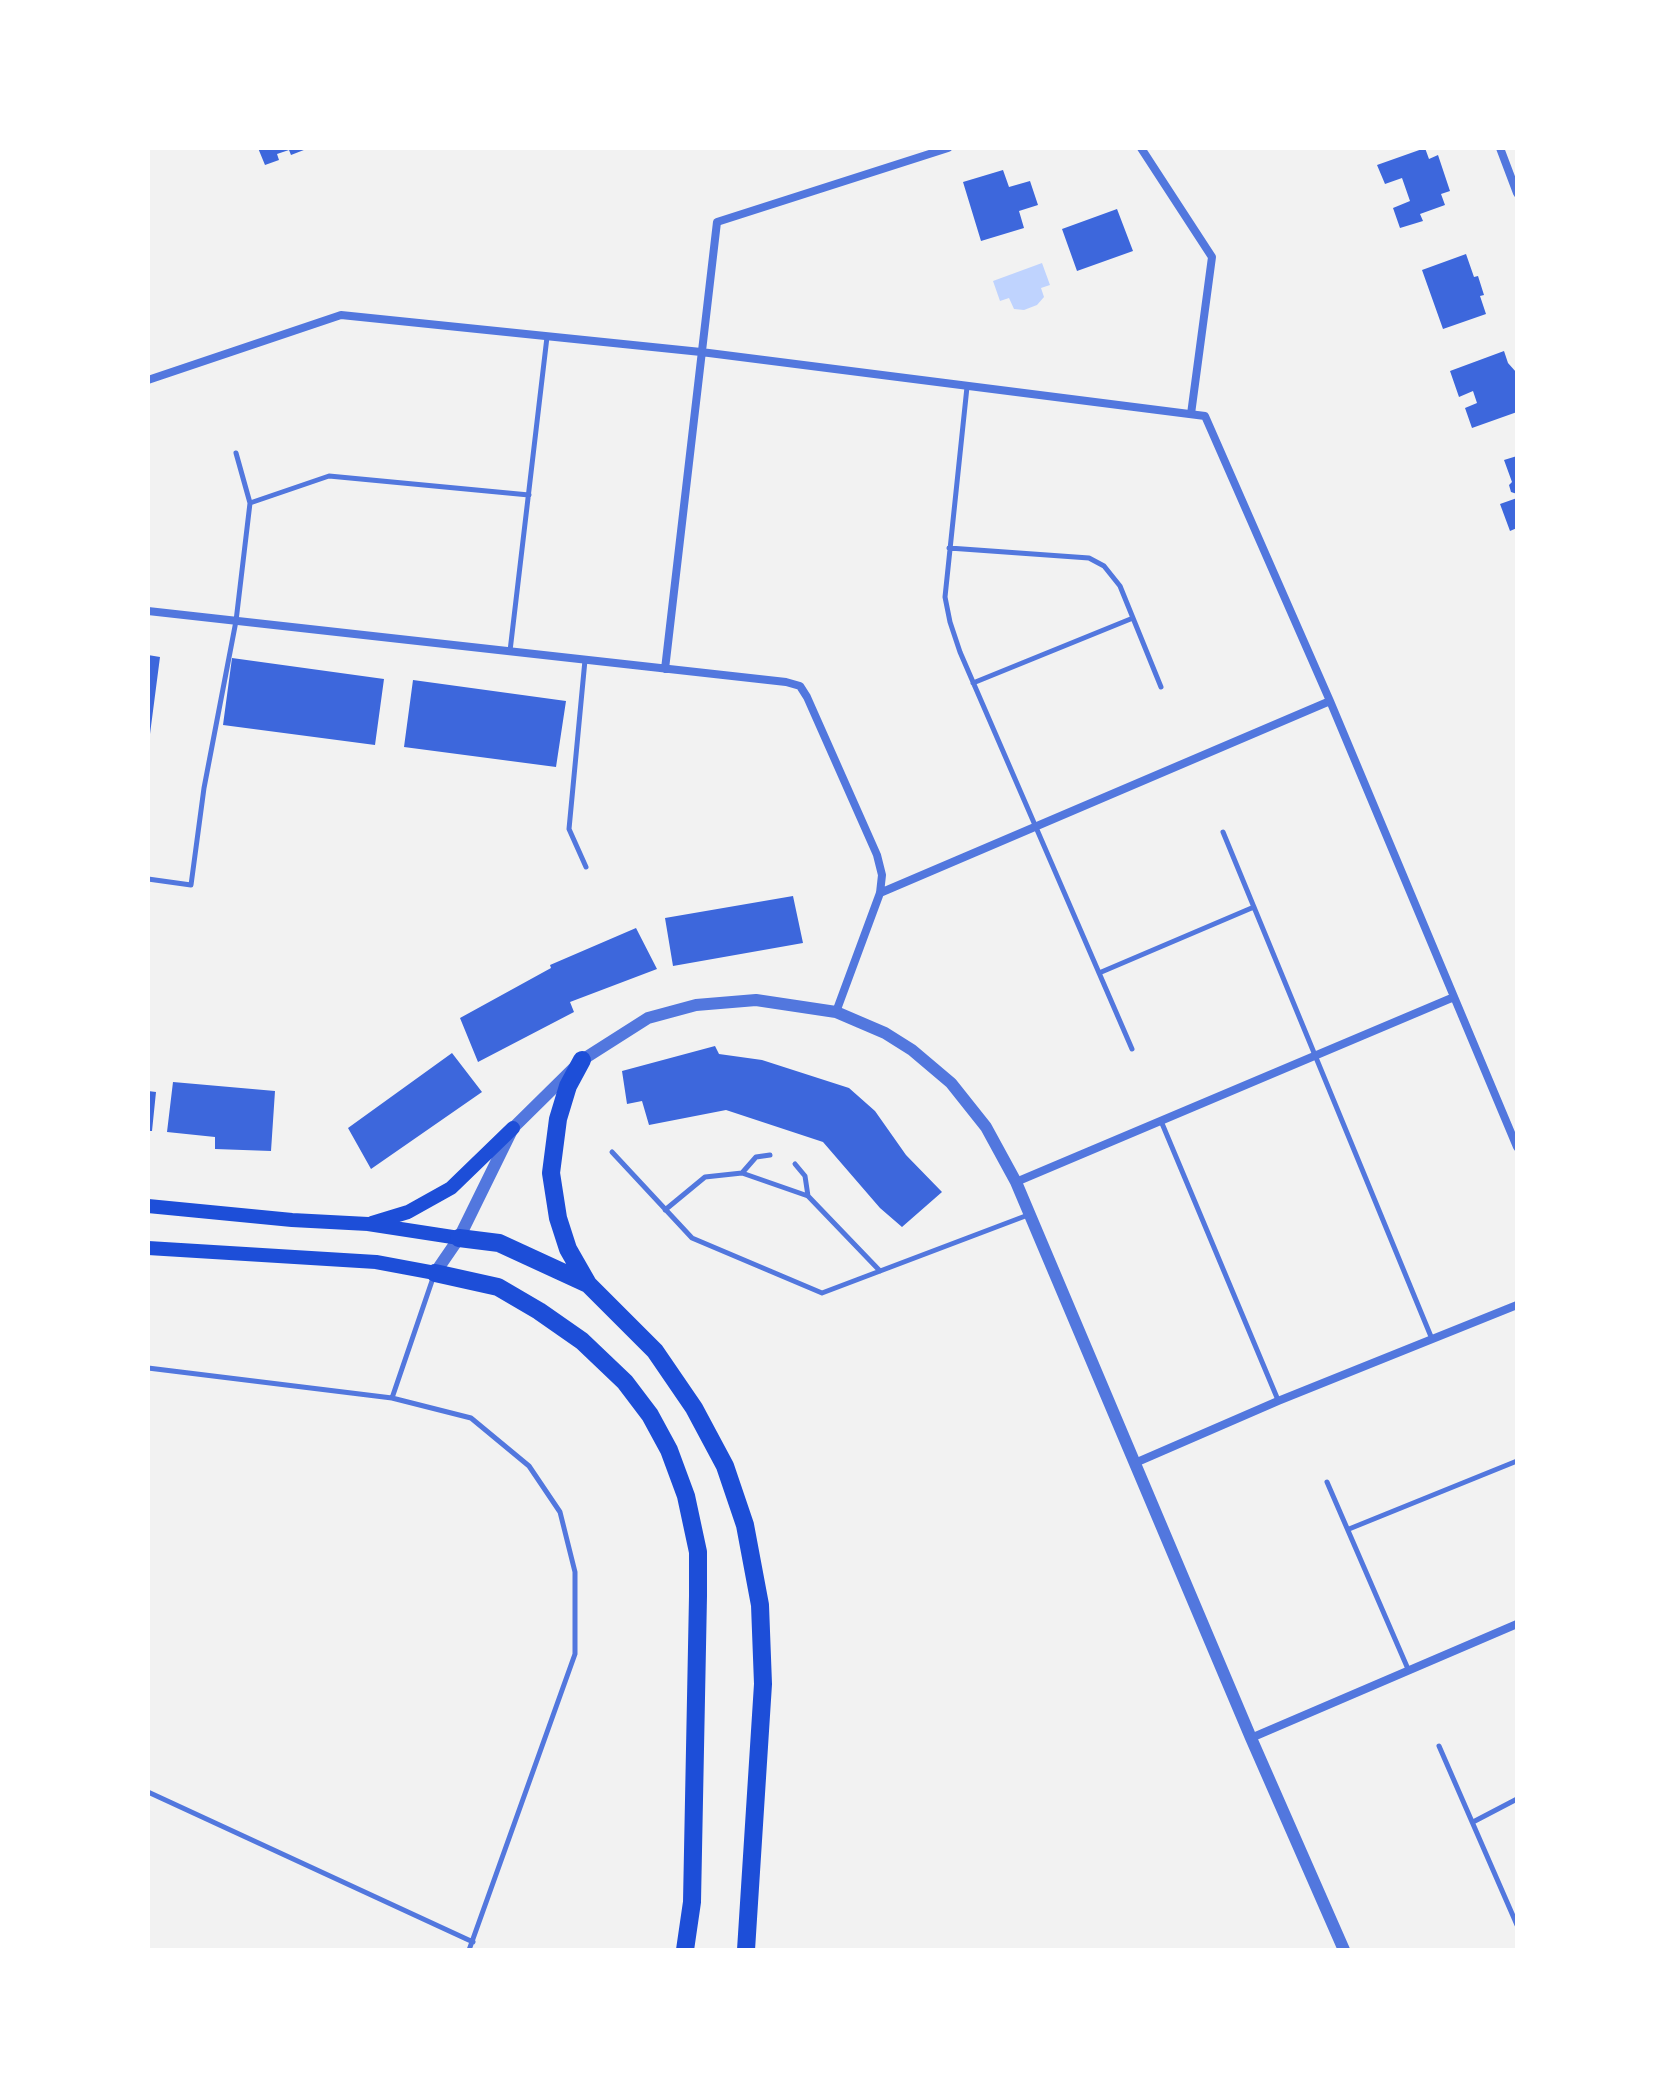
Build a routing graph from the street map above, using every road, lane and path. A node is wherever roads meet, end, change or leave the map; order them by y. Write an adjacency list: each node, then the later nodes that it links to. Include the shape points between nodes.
1 (948, 148): 6 (street, via 717,222)
2 (1141, 148): 9 (street, via 1212,257)
3 (1500, 148): 4 (street)
4 (1517, 193)
5 (547, 337): 6 (street); 7 (street, via 341,315); 11 (lane)
6 (701, 352): 8 (street); 19 (street)
7 (148, 380)
8 (967, 386): 9 (street); 13 (lane)
9 (1191, 414): 22 (street, via 1205,416 1213,429)
10 (236, 453): 12 (lane)
11 (529, 495): 12 (lane, via 329,476); 17 (lane)
12 (250, 503): 16 (lane)
13 (949, 548): 15 (lane, via 1089,558 1104,566 1120,586); 20 (lane, via 945,597)
14 (148, 611): 16 (street)
15 (1133, 618): 20 (lane); 21 (lane)
16 (236, 621): 17 (street); 26 (lane, via 191,885)
17 (510, 652): 18 (street)
18 (585, 660): 19 (street); 25 (lane, via 569,829)
19 (665, 669): 27 (street, via 800,686 877,855)
20 (973, 683): 23 (lane)
21 (1161, 687)
22 (1330, 701): 23 (street); 30 (street)
23 (1036, 826): 27 (street); 29 (lane)
24 (1223, 832): 28 (lane)
25 (586, 867)
26 (148, 879)
27 (880, 893): 31 (street)
28 (1254, 907): 29 (lane); 33 (lane)
29 (1099, 973): 32 (lane)
30 (1454, 997): 33 (street); 37 (street)
31 (836, 1012): 34 (street, via 756,1000 696,1005 648,1018); 42 (street, via 885,1033 951,1083 986,1127)
32 (1132, 1049)
33 (1316, 1055): 35 (street); 54 (lane)
34 (582, 1060): 36 (street); 52 (highway, via 558,1119 551,1173 568,1249)
35 (1161, 1121): 42 (street); 57 (lane)
36 (513, 1128): 47 (main road, via 451,1188 408,1212); 48 (street)
37 (1517, 1147)
38 (612, 1152): 45 (lane)
39 (770, 1155): 41 (lane, via 756,1157)
40 (795, 1164): 43 (lane, via 805,1176)
41 (742, 1173): 43 (lane); 45 (lane, via 705,1177)
42 (1016, 1182): 46 (street)
43 (808, 1196): 50 (lane)
44 (148, 1206): 47 (main road)
45 (665, 1210): 50 (lane, via 692,1238 822,1293)
46 (1029, 1215): 50 (lane); 59 (street)
47 (368, 1224): 48 (main road)
48 (459, 1238): 51 (street); 52 (highway, via 499,1243)
49 (148, 1248): 51 (main road, via 376,1262)
50 (880, 1271)
51 (435, 1273): 56 (lane); 72 (highway, via 498,1287 582,1341 650,1415 686,1496 698,1552 698,1596 692,1902)
52 (588, 1284): 73 (highway, via 655,1351 694,1408 725,1466 745,1525 760,1605 763,1684)
53 (1517, 1305): 54 (street)
54 (1432, 1339): 57 (street)
55 (148, 1368): 56 (lane)
56 (392, 1398): 70 (lane, via 471,1418 529,1466 560,1512 575,1572 575,1654)
57 (1278, 1401): 59 (street)
58 (1517, 1461): 61 (lane)
59 (1135, 1463): 64 (street)
60 (1327, 1482): 61 (lane)
61 (1349, 1529): 63 (lane)
62 (1517, 1624): 63 (street)
63 (1408, 1669): 64 (street)
64 (1251, 1738): 74 (street)
65 (1439, 1746): 68 (lane)
66 (148, 1792): 70 (lane)
67 (1517, 1799): 68 (lane)
68 (1473, 1822): 69 (lane)
69 (1517, 1925)
70 (473, 1942): 71 (lane)
71 (469, 1950)
72 (685, 1950)
73 (746, 1950)
74 (1344, 1950)

